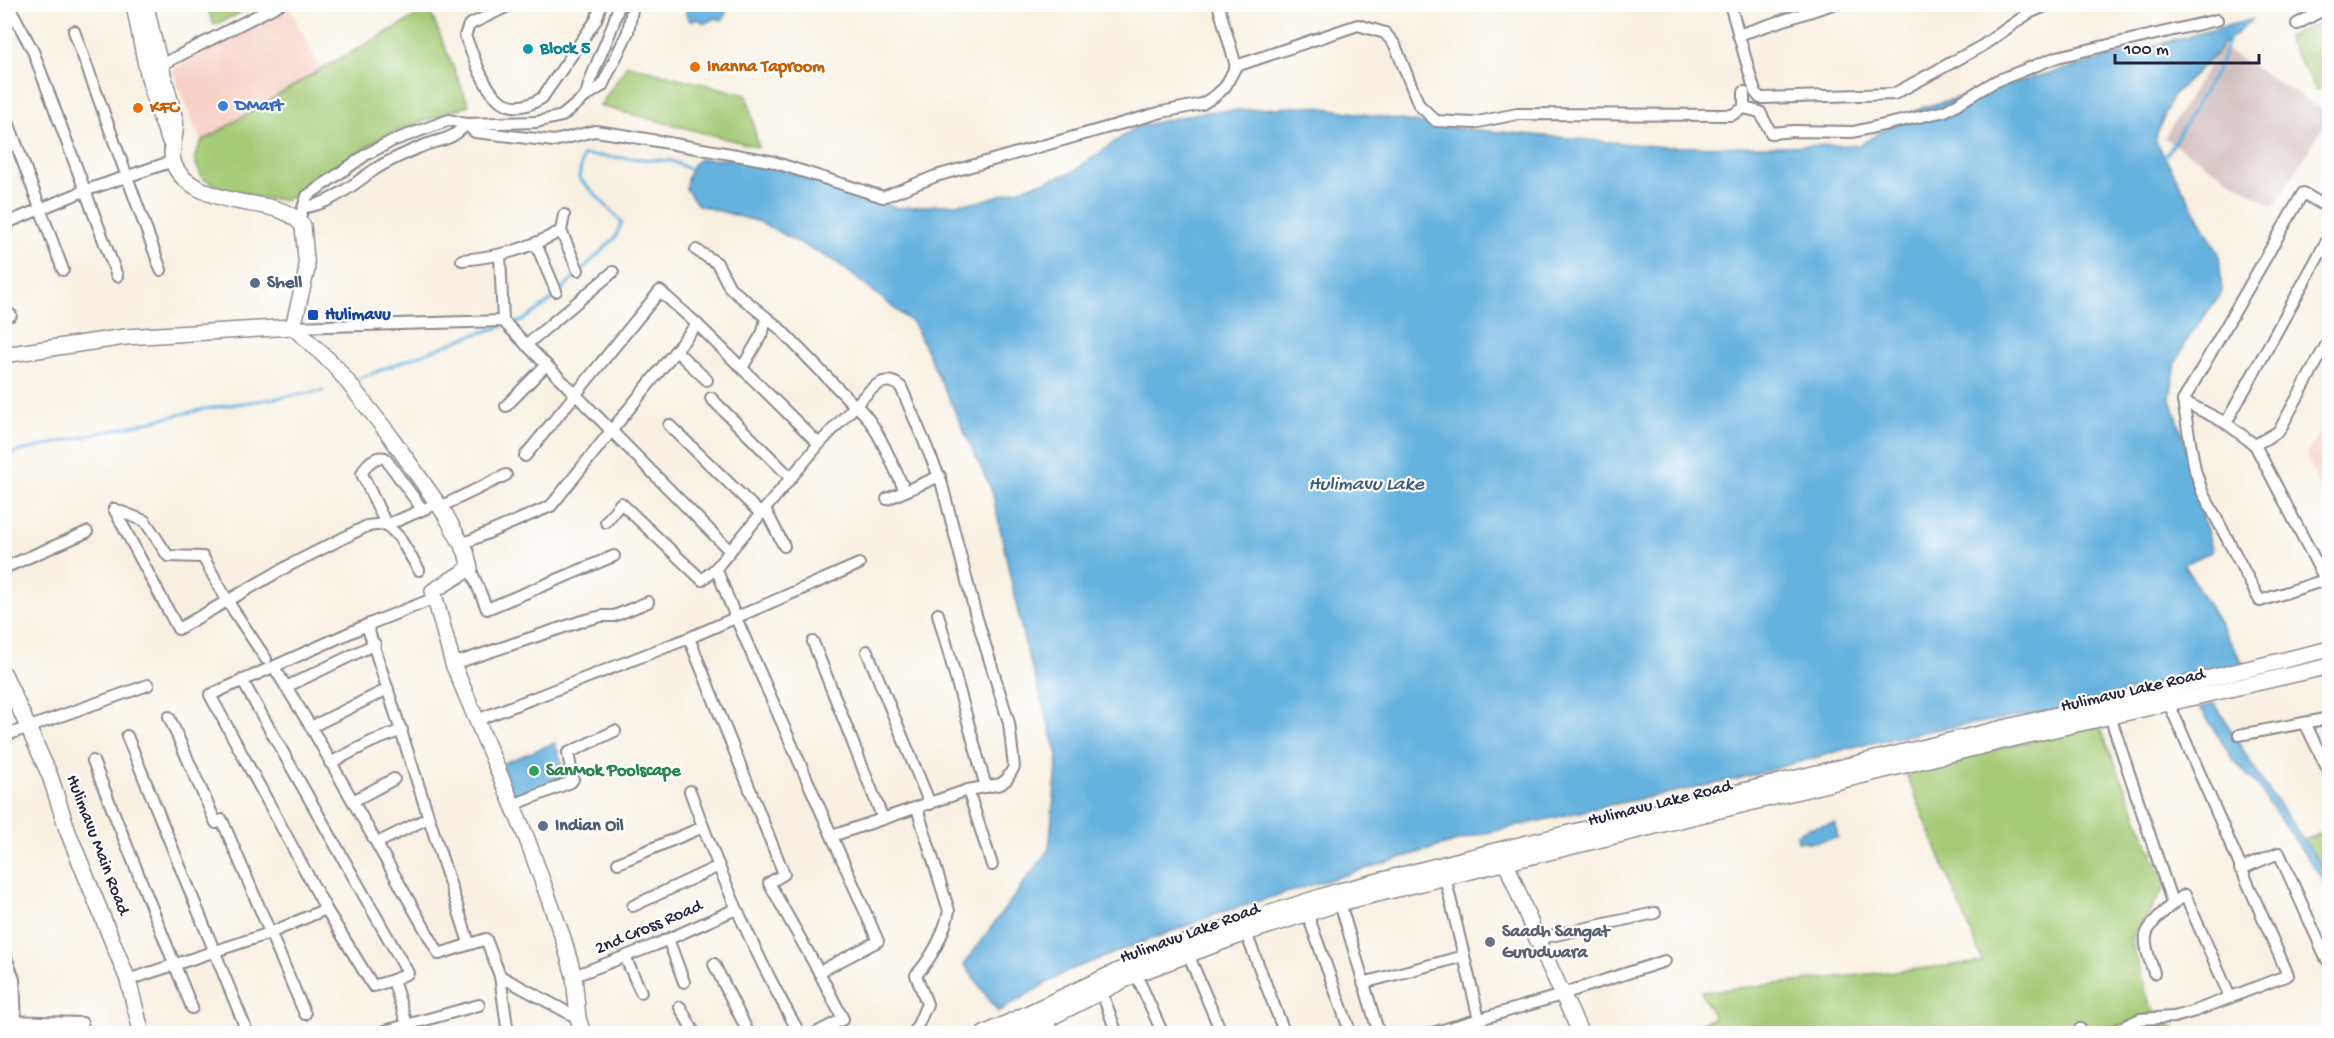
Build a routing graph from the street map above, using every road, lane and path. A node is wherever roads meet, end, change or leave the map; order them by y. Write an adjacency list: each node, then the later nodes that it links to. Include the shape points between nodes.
1 (8, 4): 28 (street, via 33,51)
2 (134, 4): 20 (main road)
3 (146, 4): 20 (main road)
4 (280, 4): 20 (street)
5 (512, 4): 6 (street, via 469,25 465,36 491,94 502,103 518,106 542,98 596,20)
6 (601, 4)
7 (619, 4): 22 (street)
8 (633, 4): 22 (street, via 628,32 610,71 602,86)
9 (1218, 4): 19 (street)
10 (1730, 4): 18 (street)
11 (1833, 4): 18 (street)
12 (2050, 4): 14 (street)
13 (2330, 6): 16 (street)
14 (2027, 9): 18 (street, via 1982,46 1888,94 1760,98)
15 (2217, 20): 23 (street, via 2057,57 1994,82 1945,111 1853,132 1771,133 1760,112)
16 (2297, 24)
17 (74, 31): 27 (street)
18 (1738, 35)
19 (1236, 66): 23 (street, via 1358,25 1385,33 1395,45 1419,105 1429,116 1444,123 1473,123 1517,114 1732,115); 25 (street, via 1225,87 1202,104 936,176 883,197 770,161 623,135 595,131 554,141 475,132)
20 (154, 68): 26 (main road)
21 (1744, 92): 23 (street)
22 (586, 96): 25 (street, via 562,116 536,122)
23 (1744, 108)
24 (4, 111): 29 (street)
25 (466, 124): 31 (street, via 456,136 395,158); 31 (street, via 449,120 367,154 308,196)
26 (173, 155): 27 (street); 31 (main road, via 191,184 200,190)
27 (127, 177): 28 (street); 41 (street)
28 (84, 192): 29 (street); 44 (street)
29 (41, 209): 33 (street); 40 (street)
30 (2330, 209): 59 (street, via 2303,193)
31 (302, 214): 49 (main road, via 307,269)
32 (564, 215): 34 (street)
33 (4, 224)
34 (561, 231): 36 (street); 42 (street)
35 (2330, 235): 62 (street)
36 (536, 244): 38 (street); 45 (street)
37 (696, 250): 46 (street, via 717,263 730,288)
38 (500, 256): 39 (street); 47 (street)
39 (462, 260)
40 (63, 270)
41 (161, 270)
42 (578, 270)
43 (612, 272): 51 (street)
44 (117, 276)
45 (556, 291)
46 (766, 318): 55 (street, via 763,332); 61 (street)
47 (505, 324): 49 (street); 51 (street)
48 (698, 324): 52 (street); 55 (street); 57 (street, via 660,291)
49 (293, 327): 53 (main road, via 125,337); 73 (main road, via 344,377)
50 (2330, 338): 66 (street, via 2279,431)
51 (526, 345): 54 (street)
52 (676, 351): 56 (street); 64 (street)
53 (4, 355)
54 (546, 365): 57 (street); 60 (street)
55 (742, 368): 65 (street)
56 (707, 381)
57 (576, 394): 64 (street); 67 (street)
58 (711, 398): 70 (street)
59 (2183, 401): 62 (street); 88 (street, via 2202,491 2260,601)
60 (506, 406)
61 (855, 406): 65 (street); 69 (street, via 873,387 894,381 901,387); 71 (street, via 878,433)
62 (2226, 423): 66 (street)
63 (669, 425): 75 (street)
64 (612, 430): 79 (street, via 551,506); 81 (street)
65 (819, 444): 70 (street)
66 (2255, 445): 88 (street)
67 (525, 456)
68 (506, 475): 73 (street)
69 (940, 476): 71 (street); 127 (street, via 1013,748 1011,774 1001,784)
70 (790, 478): 75 (street)
71 (905, 491): 72 (street)
72 (887, 499)
73 (439, 505): 74 (street); 79 (main road)
74 (422, 509): 77 (street); 77 (street, via 385,458 378,457 362,474)
75 (763, 512): 80 (street); 81 (street)
76 (606, 522): 86 (street, via 621,503 702,580)
77 (386, 524): 87 (street); 90 (street, via 367,526)
78 (87, 532): 84 (street)
79 (462, 544): 85 (main road)
80 (784, 546)
81 (730, 551): 86 (street)
82 (614, 556): 85 (street, via 487,609)
83 (859, 564): 93 (street)
84 (4, 568)
85 (470, 568): 89 (main road, via 432,591)
86 (716, 568): 93 (street)
87 (419, 570)
88 (2327, 584)
89 (435, 598): 94 (street); 101 (main road)
90 (228, 602): 90 (street, via 178,629 114,509 145,521 168,556 203,557); 100 (street)
91 (648, 603): 101 (street)
92 (938, 614): 127 (street)
93 (736, 618): 95 (street); 137 (street)
94 (367, 625): 97 (street); 104 (street)
95 (689, 638): 114 (street); 166 (street, via 784,874 769,883)
96 (813, 642): 135 (street)
97 (375, 644): 108 (street); 109 (street)
98 (2330, 649): 107 (main road)
99 (867, 651): 131 (street)
100 (266, 659)
101 (453, 664): 114 (main road)
102 (2330, 666): 107 (main road, Hulimavu Lake Road)
103 (276, 672): 108 (street)
104 (242, 680): 148 (street, via 210,695); 172 (street, via 408,973)
105 (6, 681): 117 (main road, Hulimavu Main Road)
106 (148, 685): 117 (street)
107 (2213, 686): 110 (main road, Hulimavu Lake Road)
108 (286, 687): 116 (street)
109 (388, 689): 116 (street); 118 (street)
110 (2167, 696): 111 (main road, Hulimavu Lake Road); 139 (main road, Hulimavu Lake Road); 143 (street)
111 (2110, 716): 139 (main road, Hulimavu Lake Road); 146 (street)
112 (169, 717): 153 (street, via 216,823 222,820)
113 (2330, 718): 115 (street)
114 (477, 720): 132 (main road)
115 (2305, 723): 120 (street); 125 (street)
116 (311, 727): 124 (street)
117 (30, 728): 121 (street); 171 (main road, Hulimavu Main Road)
118 (402, 730): 124 (street); 134 (street)
119 (615, 731): 132 (street, via 568,753 572,782)
120 (2239, 735)
121 (4, 736)
122 (127, 736): 158 (street)
123 (93, 760): 165 (street)
124 (330, 763): 130 (street)
125 (2330, 774)
126 (394, 779): 130 (street)
127 (986, 787): 128 (street)
128 (968, 790): 131 (street); 141 (street)
129 (690, 791): 136 (street)
130 (353, 801): 138 (street)
131 (930, 804): 133 (street)
132 (513, 805): 170 (main road)
133 (917, 808): 135 (street); 198 (street, via 949,911 946,927 916,975 927,1004)
134 (428, 818): 138 (street); 156 (street)
135 (883, 819): 137 (street)
136 (703, 827): 140 (street); 142 (street)
137 (832, 836): 166 (street, via 878,940)
138 (377, 843): 156 (street, via 439,954)
139 (1498, 857): 144 (main road, Hulimavu Lake Road); 152 (main road, Hulimavu Lake Road, via 1336,892); 155 (main road); 177 (main road)
140 (618, 862)
141 (992, 865)
142 (718, 866): 147 (street); 149 (street)
143 (2240, 868): 162 (street, via 2279,853); 178 (street, via 2288,975)
144 (1445, 877): 145 (main road, Hulimavu Lake Road); 160 (street)
145 (1340, 903): 150 (main road, Hulimavu Lake Road); 174 (street)
146 (2172, 903): 167 (street, via 2147,931); 178 (street, via 2185,896)
147 (633, 906)
148 (326, 909): 153 (street); 172 (street, via 373,986)
149 (736, 909): 154 (street, 2nd Cross Road); 196 (street)
150 (1307, 913): 152 (main road, Hulimavu Lake Road); 206 (street)
151 (1655, 913): 155 (street)
152 (1244, 928): 159 (main road, Hulimavu Lake Road); 182 (main road, Hulimavu Lake Road, via 1154,954); 205 (street)
153 (270, 933): 158 (street); 183 (street)
154 (668, 939): 161 (street, 2nd Cross Road); 173 (street)
155 (1537, 939): 177 (main road)
156 (469, 943): 169 (street, via 486,939)
157 (4, 952): 186 (street, via 14,979)
158 (213, 952): 165 (street); 187 (street)
159 (1188, 954): 168 (main road, Hulimavu Lake Road); 204 (street)
160 (1464, 956): 174 (street); 185 (street)
161 (625, 957): 170 (street, 2nd Cross Road); 176 (street)
162 (2327, 960)
163 (1665, 961): 177 (street)
164 (714, 964): 195 (street)
165 (176, 965): 171 (street); 181 (street)
166 (819, 972): 197 (street, via 843,1019)
167 (2154, 972)
168 (1136, 974): 175 (main road, Hulimavu Lake Road); 203 (street)
169 (500, 976): 184 (street); 192 (street)
170 (574, 976): 184 (main road)
171 (129, 980): 190 (main road, Hulimavu Main Road)
172 (393, 980): 188 (street)
173 (684, 982)
174 (1363, 983): 207 (street)
175 (1101, 990): 182 (main road, Hulimavu Lake Road); 202 (street)
176 (641, 992)
177 (1559, 996): 185 (street); 209 (main road); 210 (main road)
178 (2230, 997): 211 (street, via 2174,1017 2140,1019)
179 (479, 1005): 188 (street)
180 (680, 1007): 194 (street)
181 (192, 1008)
182 (1043, 1012): 199 (main road, Hulimavu Lake Road); 200 (main road, Hulimavu Lake Road); 201 (street)
183 (305, 1014)
184 (578, 1018): 193 (main road)
185 (1479, 1019): 208 (street)
186 (10, 1021): 189 (street, via 82,1023)
187 (246, 1029)
188 (409, 1029): 191 (street)
189 (85, 1034)
190 (142, 1034)
191 (374, 1034)
192 (508, 1034)
193 (583, 1034)
194 (695, 1034)
195 (749, 1034)
196 (800, 1034)
197 (814, 1034)
198 (914, 1034)
199 (984, 1034)
200 (1018, 1034)
201 (1054, 1034)
202 (1117, 1034)
203 (1163, 1034)
204 (1222, 1034)
205 (1285, 1034)
206 (1352, 1034)
207 (1379, 1034)
208 (1429, 1034)
209 (1572, 1034)
210 (1581, 1034)
211 (2108, 1034)

